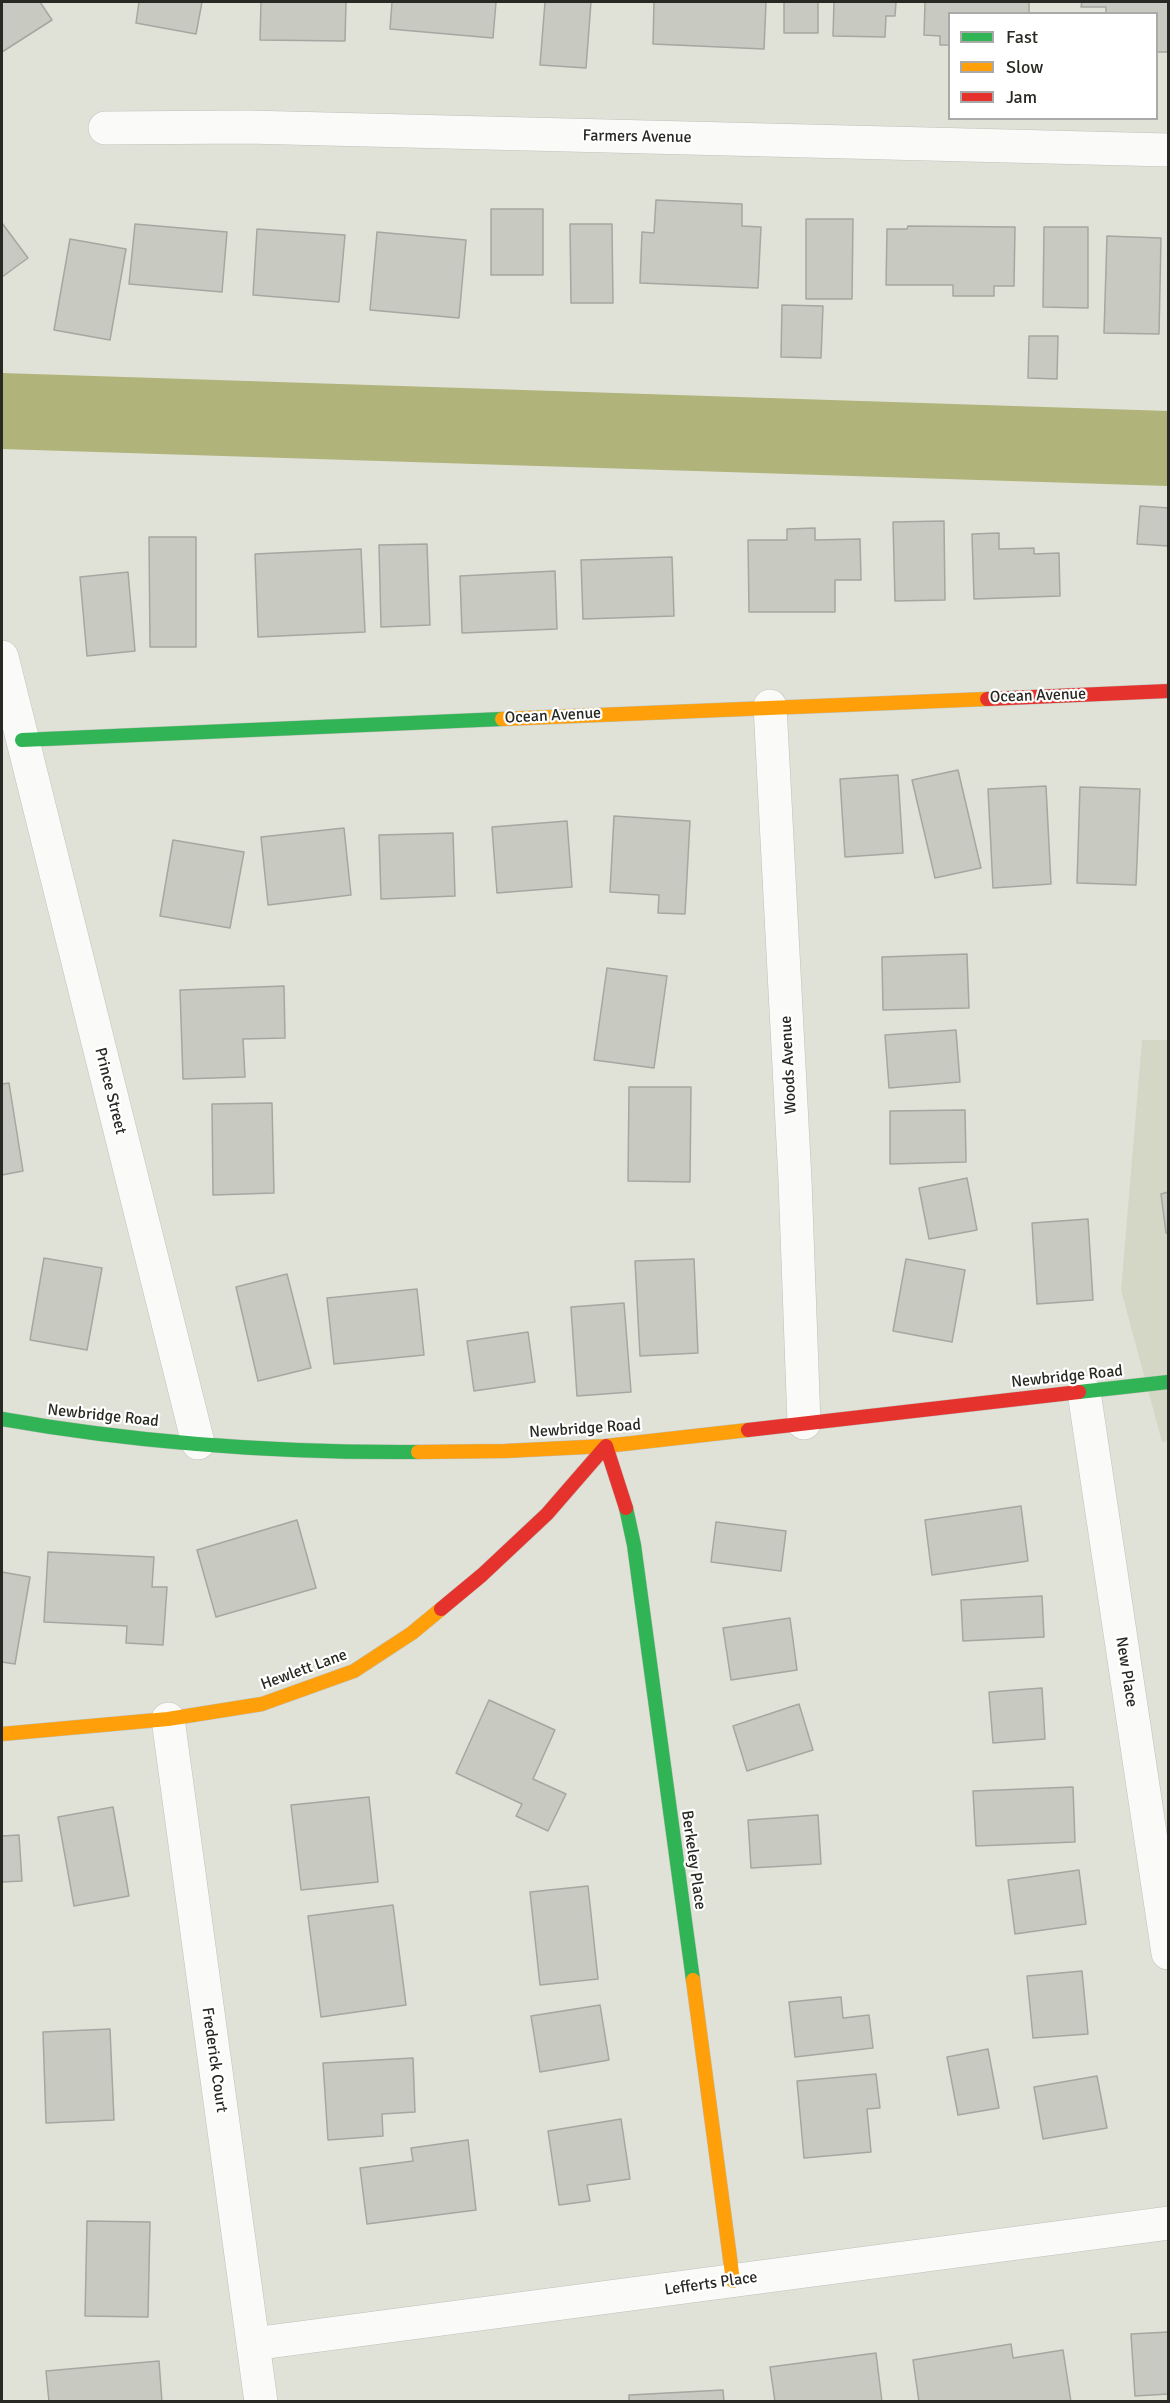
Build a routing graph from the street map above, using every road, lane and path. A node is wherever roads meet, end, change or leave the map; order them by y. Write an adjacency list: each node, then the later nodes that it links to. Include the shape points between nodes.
1 (105, 128): 2 (street, Farmers Avenue, via 247,127)
2 (1168, 150)
3 (2, 657): 6 (street)
4 (1168, 691): 5 (street, Ocean Avenue)
5 (770, 706): 6 (street, Ocean Avenue); 10 (street, Woods Avenue)
6 (22, 740): 11 (street, Prince Street)
7 (1168, 1382): 8 (street, Newbridge Road)
8 (1084, 1392): 10 (street, Newbridge Road); 15 (street, New Place)
9 (2, 1419): 11 (street, Newbridge Road, via 82,1433)
10 (804, 1423): 12 (street, Newbridge Road)
11 (198, 1443): 12 (street, Newbridge Road, via 368,1452)
12 (606, 1446): 13 (street, Hewlett Lane, via 547,1514 482,1575 412,1633 354,1671 261,1704); 17 (street, Berkeley Place, via 634,1545)
13 (168, 1719): 14 (street, Hewlett Lane); 18 (street, Frederick Court)
14 (2, 1734)
15 (1168, 1953)
16 (1168, 2223): 17 (street, Lefferts Place)
17 (733, 2281): 18 (street, Lefferts Place)
18 (253, 2344): 19 (street, Frederick Court)
19 (261, 2402)

